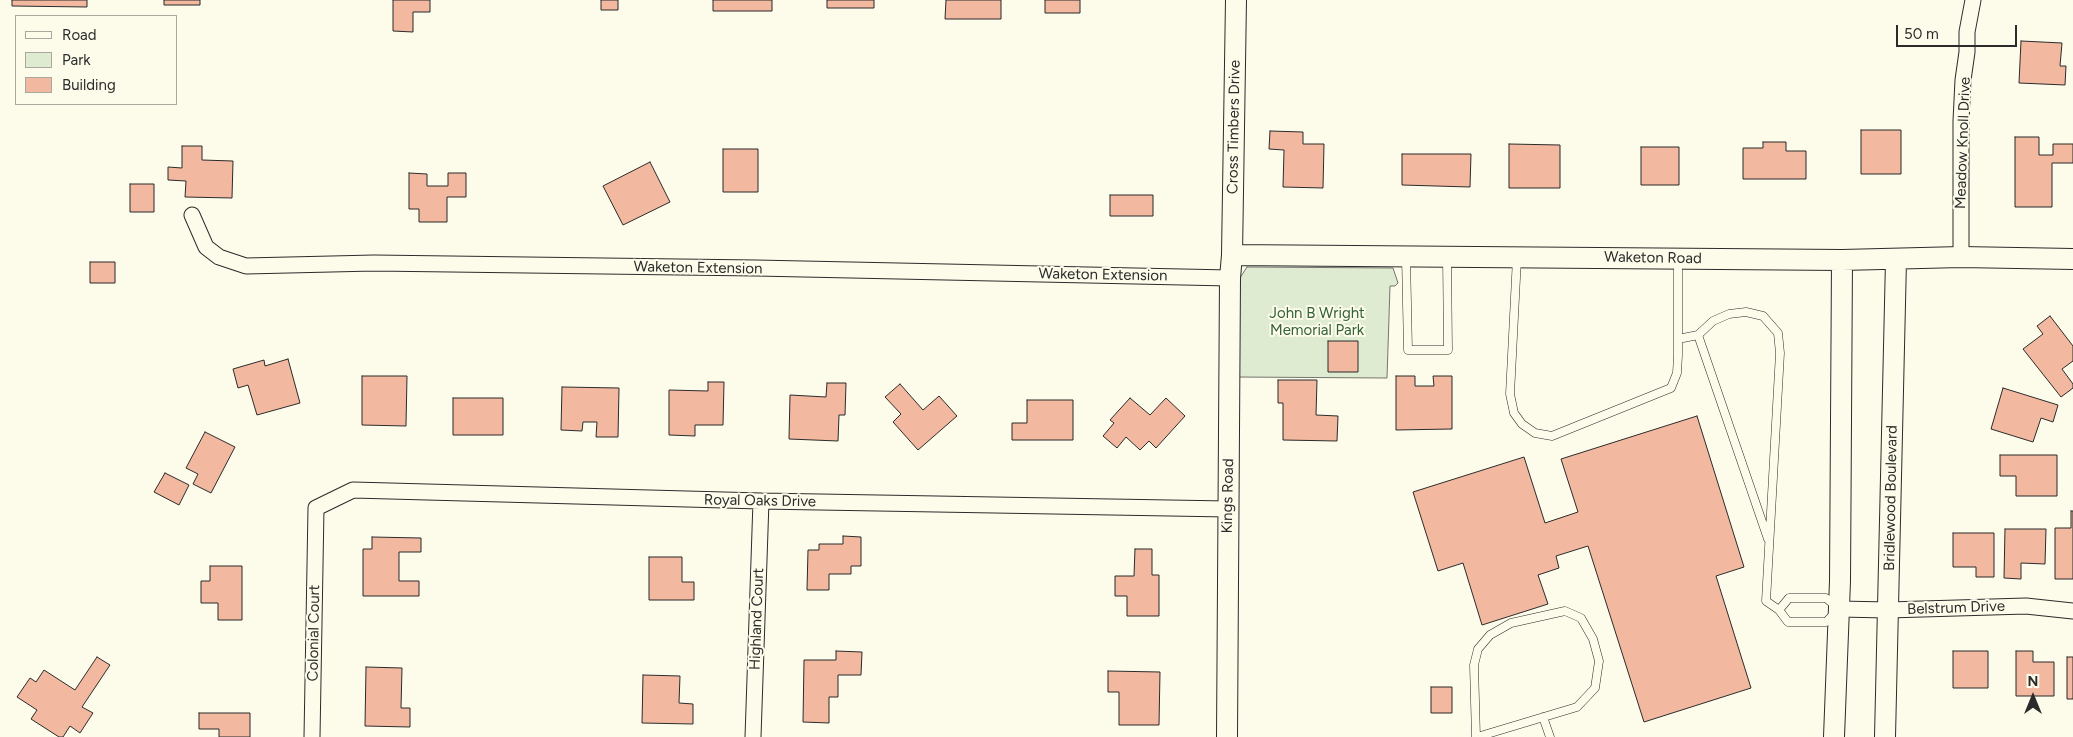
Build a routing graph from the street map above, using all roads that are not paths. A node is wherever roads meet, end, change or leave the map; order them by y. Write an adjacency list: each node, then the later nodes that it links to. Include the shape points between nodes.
1 (1236, 0): 4 (street, Cross Timbers Drive)
2 (1973, 0): 8 (street, Meadow Knoll Drive, via 1961,113)
3 (192, 215): 13 (street, Waketon Extension, via 206,247 219,257 246,266 374,263)
4 (1232, 254): 5 (street, Waketon Road); 13 (street, Kings Road)
5 (1406, 255): 6 (street, Waketon Road); 6 (lane, via 1408,350 1448,350)
6 (1447, 256): 7 (street, Waketon Road)
7 (1518, 256): 9 (street, Waketon Road); 15 (lane, via 1510,394 1514,413 1535,434 1552,436 1671,388 1676,373)
8 (1961, 257): 10 (street, Waketon Road); 12 (street, Waketon Road)
9 (1678, 258): 11 (street, Waketon Road); 15 (lane)
10 (2073, 259)
11 (1842, 260): 12 (street, Waketon Road); 20 (street)
12 (1896, 260): 22 (street, Bridlewood Boulevard)
13 (1230, 278): 17 (street, Kings Road)
14 (1698, 335): 15 (lane); 19 (lane); 19 (lane, via 1713,321 1729,314 1746,312 1763,316 1778,333 1780,353)
15 (1678, 339)
16 (761, 501): 17 (street, Royal Oaks Drive); 18 (street, Royal Oaks Drive, via 352,490 316,508); 26 (street, Highland Court)
17 (1228, 509): 27 (street, Kings Road)
18 (316, 528): 25 (street, Colonial Court)
19 (1769, 543): 21 (lane, via 1766,601)
20 (1839, 609): 21 (lane, via 1826,598 1789,598); 21 (lane, via 1826,622 1788,622); 22 (street, Belstrum Drive); 30 (street)
21 (1779, 610)
22 (1888, 610): 23 (street, Belstrum Drive, via 2026,606); 31 (street, Bridlewood Boulevard)
23 (2073, 610)
24 (1543, 717): 28 (lane); 28 (lane, via 1577,707 1595,688 1599,661 1593,639 1581,618 1565,610 1511,623 1490,635 1478,649 1474,665); 29 (lane)
25 (312, 737)
26 (754, 737)
27 (1227, 737)
28 (1476, 737)
29 (1550, 737)
30 (1834, 737)
31 (1885, 737)

